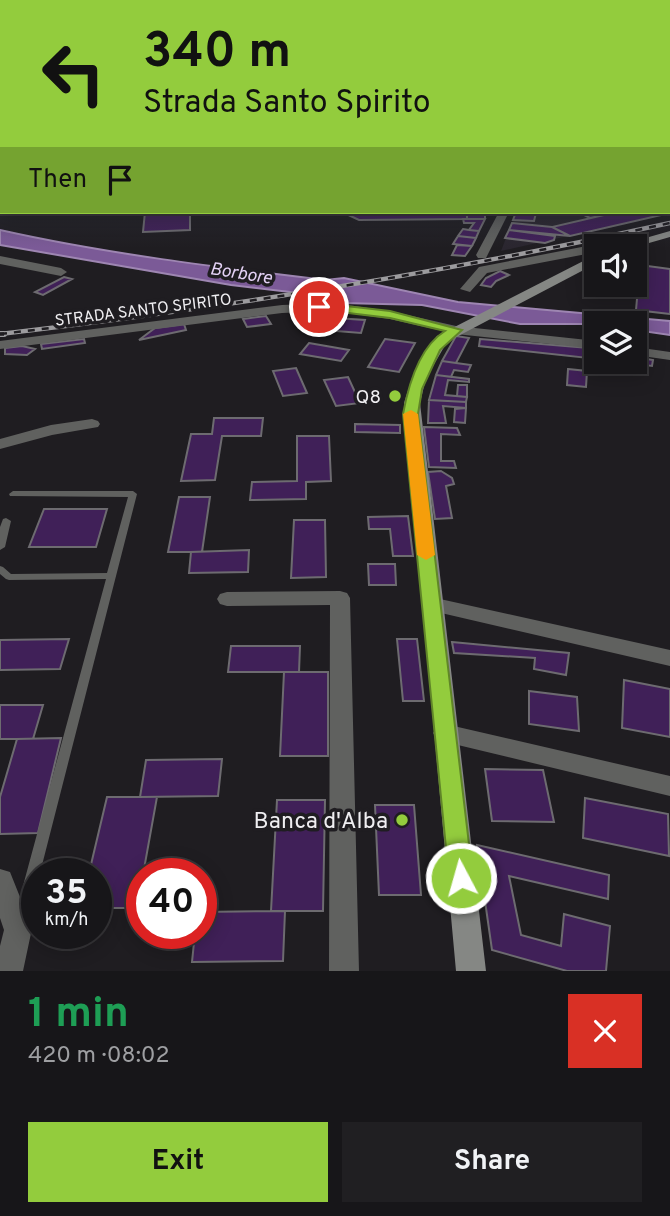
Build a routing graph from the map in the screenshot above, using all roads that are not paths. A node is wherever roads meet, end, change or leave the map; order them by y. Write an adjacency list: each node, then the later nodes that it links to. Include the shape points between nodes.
1 (501, 214): 5 (street)
2 (668, 235): 3 (street)
3 (647, 240)
4 (584, 251): 9 (street, via 483,270)
5 (482, 255)
6 (0, 260): 8 (street)
7 (584, 264): 10 (street)
8 (61, 272)
9 (466, 289)
10 (462, 327): 11 (street, STRADA SANTO SPIRITO); 12 (street, STRADA SANTO SPIRITO, via 334,307 304,307); 23 (street, via 434,350 415,389 411,414)
11 (584, 343)
12 (0, 345)
13 (647, 353): 14 (street)
14 (670, 356)
15 (92, 424): 16 (street)
16 (0, 444)
17 (13, 494): 21 (lane, via 133,494)
18 (6, 521): 19 (lane)
19 (0, 547)
20 (0, 569): 21 (lane, via 9,577)
21 (111, 576): 27 (lane)
22 (227, 599): 32 (street, via 340,598)
23 (431, 604): 24 (street); 25 (street)
24 (670, 657)
25 (445, 733): 26 (street); 33 (street)
26 (670, 786)
27 (38, 858)
28 (0, 881): 29 (street)
29 (21, 917)
30 (21, 923): 31 (street)
31 (8, 971)
32 (344, 971)
33 (471, 971)

